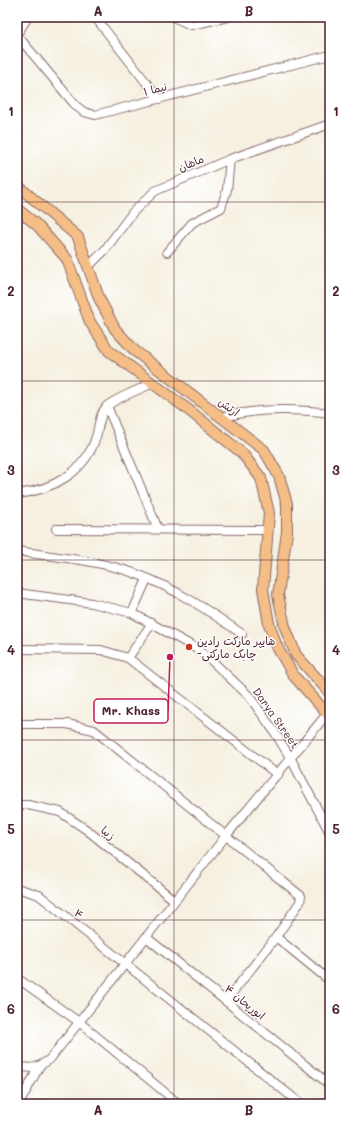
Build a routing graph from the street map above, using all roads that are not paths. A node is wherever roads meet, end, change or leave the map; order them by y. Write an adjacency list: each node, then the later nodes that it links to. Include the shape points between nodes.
1 (28, 17): 5 (street)
2 (95, 17): 7 (street)
3 (173, 17): 4 (street, via 191,25)
4 (228, 17)
5 (17, 35): 7 (street, نیما ۱, via 76,106 84,112 95,114)
6 (330, 55): 7 (street, نیما ۱)
7 (159, 99)
8 (330, 124): 9 (street, ماهان)
9 (230, 159): 12 (street, via 227,190 221,208 192,223); 13 (street, ماهان, via 155,191 133,212 104,251)
10 (17, 185): 13 (main road, ارتش, via 78,237)
11 (17, 209): 14 (main road, via 37,225 66,259 90,322 109,351)
12 (167, 252)
13 (89, 266): 17 (main road, ارتش, via 99,298 115,330 135,351)
14 (151, 384): 15 (street); 21 (main road, via 186,408 242,453 261,478 269,513)
15 (107, 406): 18 (street, via 99,418 96,438 89,452 71,475 56,484); 20 (street)
16 (330, 413): 17 (street, via 272,410)
17 (223, 417): 30 (main road, ارتش, via 264,450 279,476 287,504 287,532 278,595 285,627 296,655)
18 (17, 494)
19 (56, 529): 20 (street)
20 (158, 529): 21 (street)
21 (267, 530): 31 (main road, via 263,588 268,624 277,647 294,676)
22 (17, 551): 23 (street, via 83,561)
23 (147, 579): 25 (street); 27 (street, via 178,593)
24 (17, 593): 25 (street, Darya Street, via 92,603)
25 (132, 613): 26 (street, Darya Street)
26 (152, 623): 29 (street); 33 (street, Darya Street, via 212,661 249,696)
27 (242, 634)
28 (17, 649): 29 (street, via 101,650)
29 (128, 658): 34 (street)
30 (330, 693)
31 (329, 715): 33 (street)
32 (17, 724): 37 (street, via 67,724 94,730)
33 (291, 759): 34 (street); 36 (street, Darya Street)
34 (278, 775): 37 (street)
35 (17, 805): 39 (street, زیبا, via 60,812 87,830)
36 (330, 833)
37 (225, 837): 39 (street); 40 (street, via 301,896 300,902)
38 (17, 888): 42 (street, ۴, via 39,895)
39 (174, 900): 41 (street)
40 (276, 936): 44 (street); 45 (street)
41 (146, 937): 42 (street); 45 (street, ابوریحان ۴)
42 (126, 963): 46 (street); 52 (street, ۴)
43 (17, 978): 46 (street)
44 (330, 981)
45 (226, 1001): 49 (street, ابوریحان ۴)
46 (79, 1022): 48 (street, via 50,1059); 51 (street)
47 (17, 1065): 48 (street, via 28,1069)
48 (39, 1067): 50 (street)
49 (330, 1085)
50 (19, 1104)
51 (179, 1104)
52 (301, 1104)

